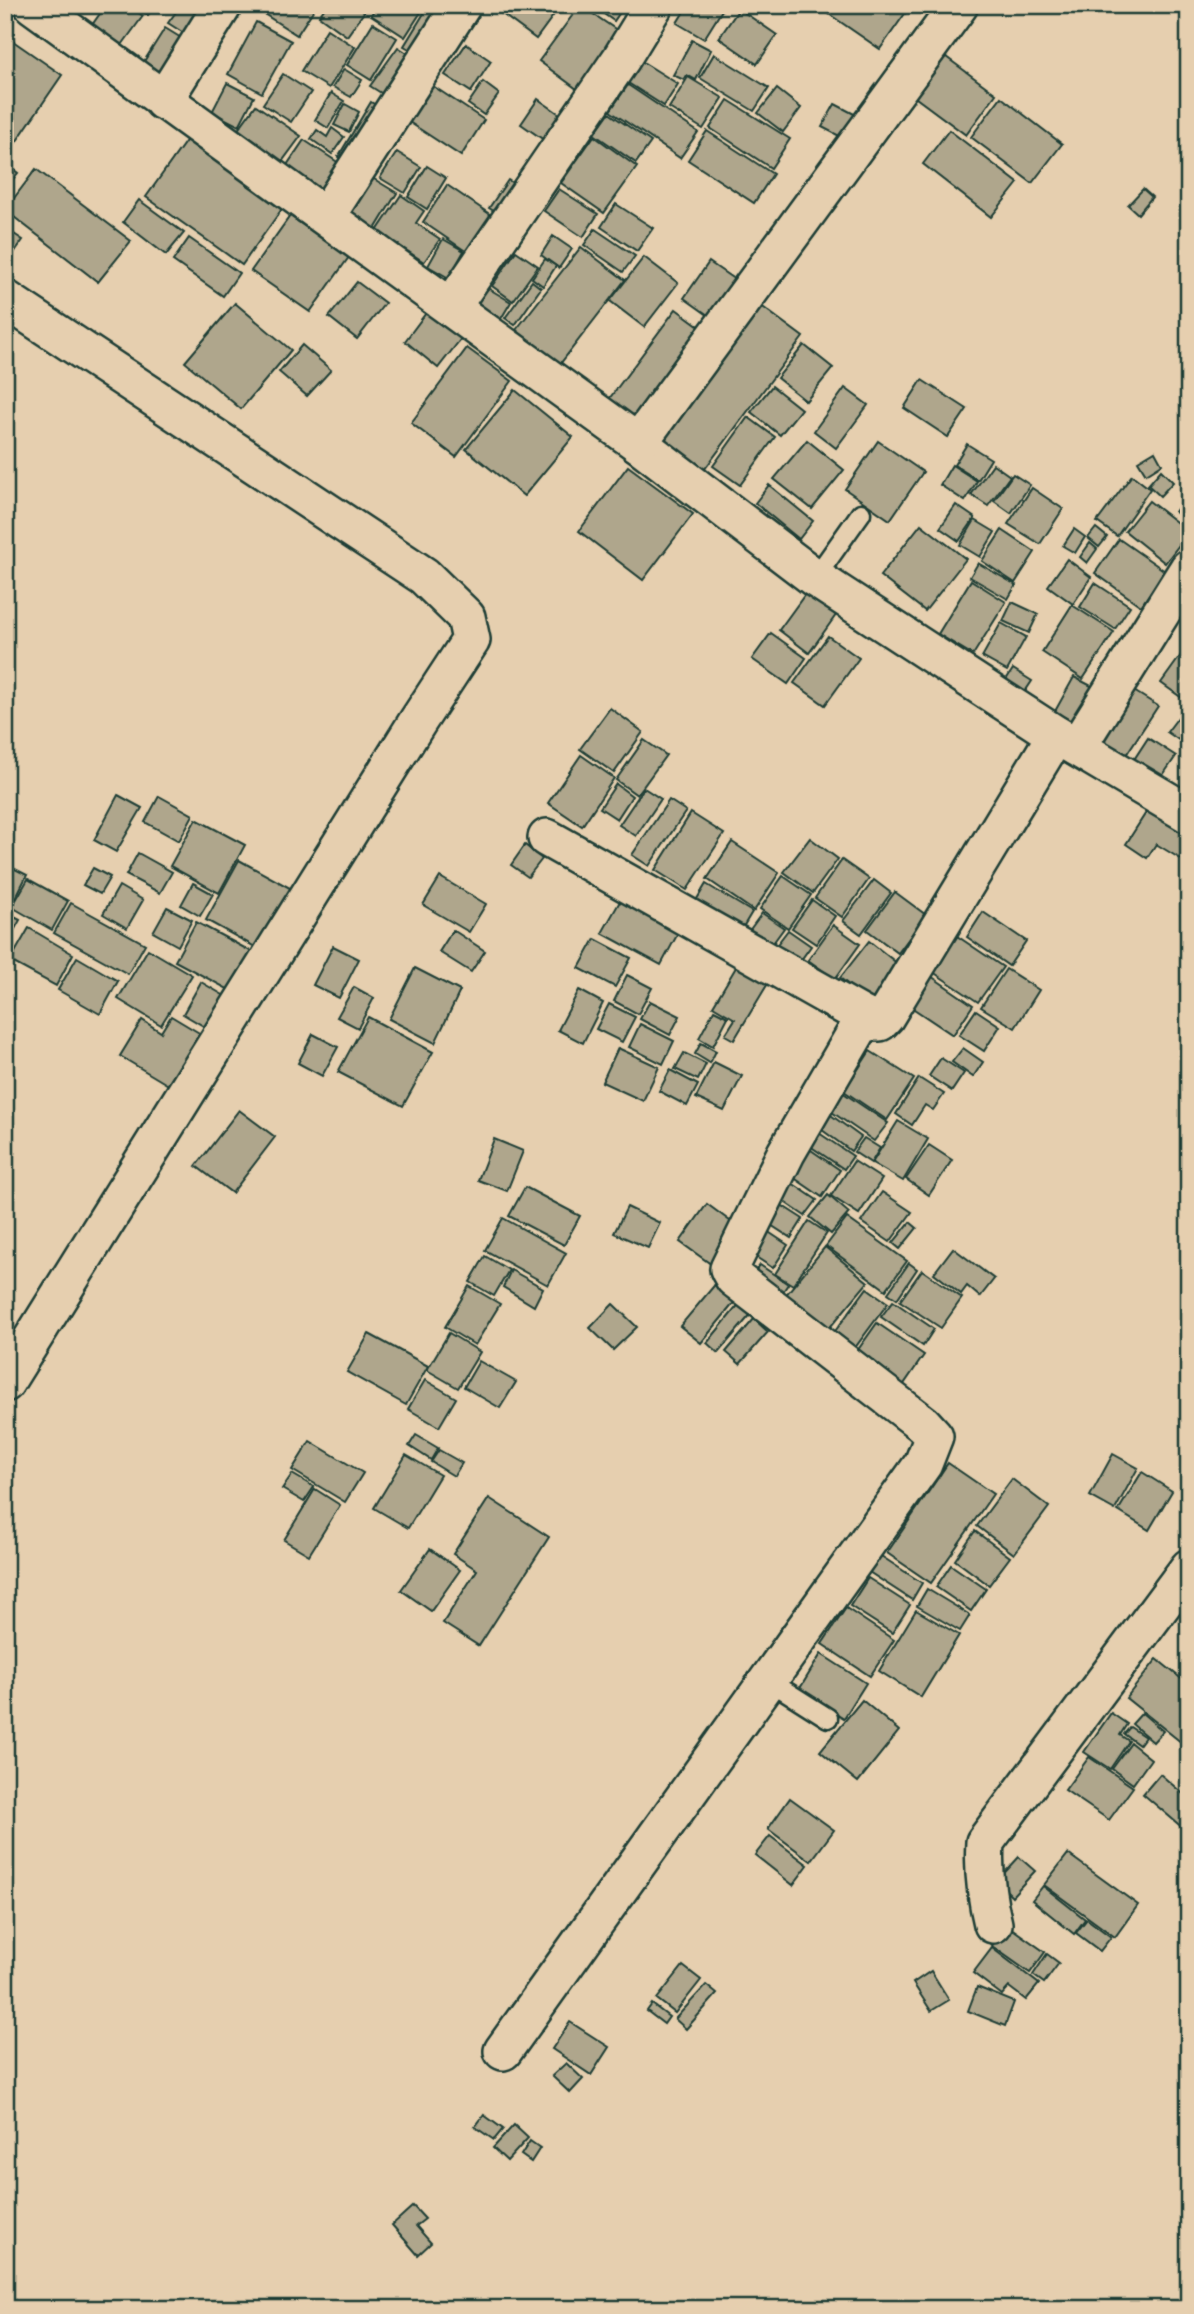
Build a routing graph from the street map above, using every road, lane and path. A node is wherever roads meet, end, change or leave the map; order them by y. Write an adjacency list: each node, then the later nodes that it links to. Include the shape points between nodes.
1 (33, 5): 6 (street)
2 (222, 5): 6 (street)
3 (462, 5): 7 (street)
4 (654, 5): 9 (street)
5 (959, 5): 10 (street)
6 (163, 100): 7 (street)
7 (326, 216): 9 (street)
8 (5, 299): 18 (street, via 424,576 466,617 471,640)
9 (452, 306): 10 (street)
10 (638, 443): 13 (street)
11 (861, 513): 13 (lane)
12 (1189, 568): 14 (street)
13 (815, 578): 14 (street)
14 (1066, 741): 15 (street); 17 (street, via 885,1017 880,1022)
15 (1189, 814)
16 (547, 838): 17 (street)
17 (865, 1017): 20 (street, via 786,1153 729,1269 734,1278 934,1436 923,1464)
18 (5, 1383)
19 (1189, 1568): 22 (street, via 985,1842 985,1893)
20 (768, 1680): 21 (lane); 23 (street)
21 (828, 1718)
22 (993, 1924)
23 (503, 2051)

